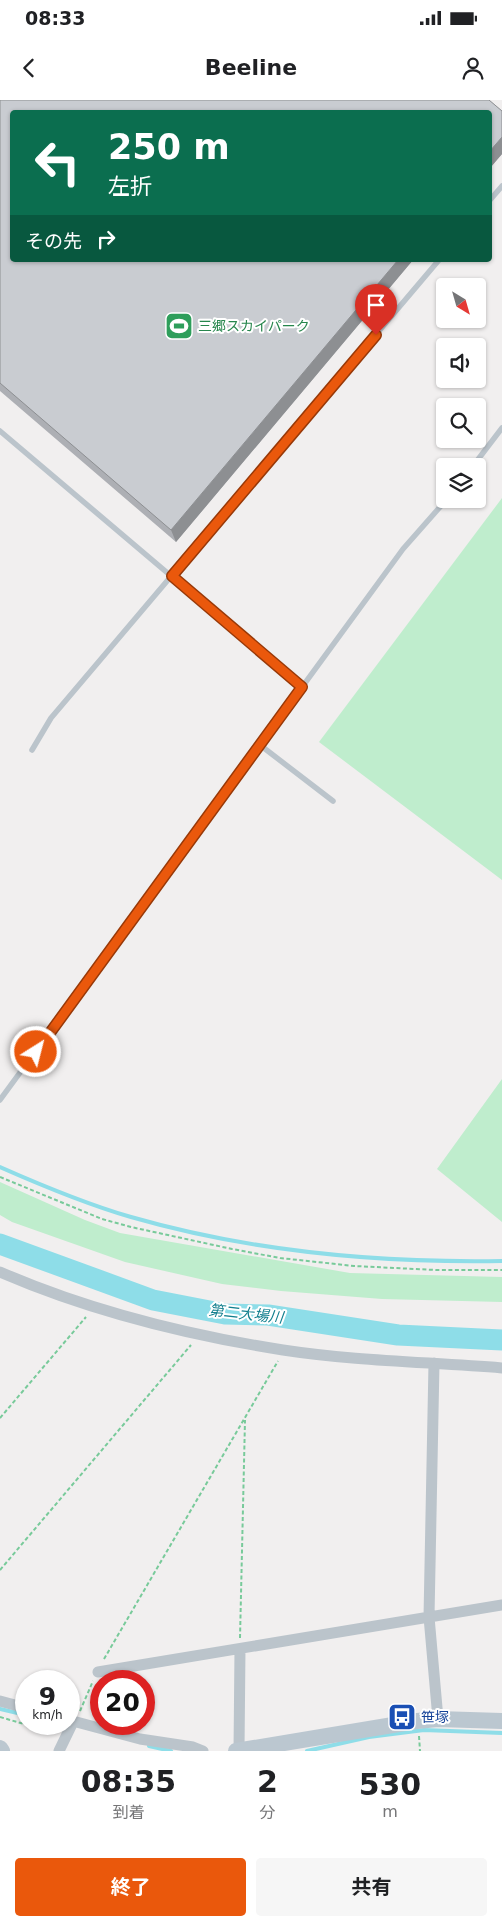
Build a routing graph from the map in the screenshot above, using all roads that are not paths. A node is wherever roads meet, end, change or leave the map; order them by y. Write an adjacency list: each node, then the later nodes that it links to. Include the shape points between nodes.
1 (502, 186): 2 (lane)
2 (492, 198)
3 (438, 262): 8 (lane)
4 (502, 428): 6 (lane)
5 (0, 431): 8 (lane)
6 (479, 458)
7 (439, 508): 9 (lane, via 404,549)
8 (172, 576): 9 (lane); 11 (lane, via 51,718)
9 (302, 687): 10 (lane)
10 (260, 746): 12 (lane); 13 (lane)
11 (32, 750)
12 (333, 801)
13 (0, 1100)
14 (0, 1272): 15 (street, via 94,1308 199,1335 351,1358)
15 (434, 1363): 16 (street); 18 (street)
16 (502, 1368)
17 (502, 1605): 18 (street)
18 (429, 1617): 19 (street); 23 (street)
19 (240, 1649): 20 (street); 31 (street)
20 (110, 1670)
21 (0, 1701): 22 (street)
22 (15, 1705)
23 (438, 1719): 24 (street); 31 (street)
24 (502, 1721)
25 (80, 1724): 30 (street)
26 (67, 1735): 29 (street)
27 (0, 1748): 28 (street)
28 (2, 1751)
29 (59, 1751)
30 (203, 1751)
31 (237, 1751)

